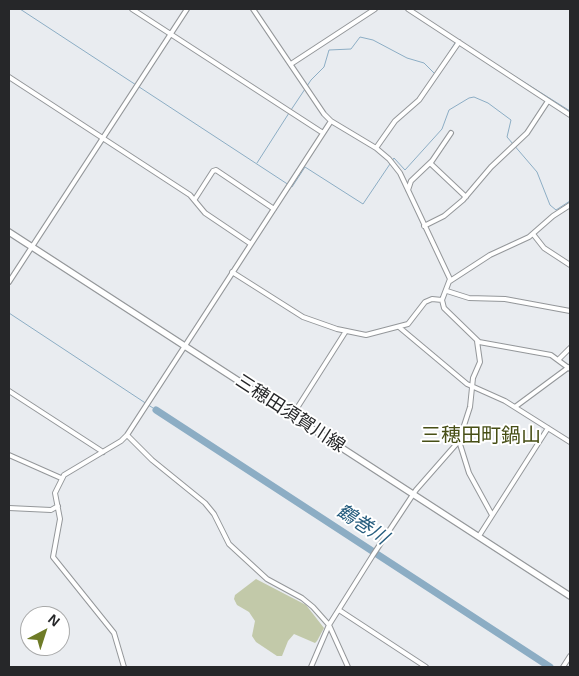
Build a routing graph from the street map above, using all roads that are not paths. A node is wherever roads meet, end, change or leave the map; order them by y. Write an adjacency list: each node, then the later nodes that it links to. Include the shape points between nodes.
1 (132, 9): 6 (street)
2 (187, 9): 6 (street)
3 (253, 9): 8 (street)
4 (375, 9): 8 (street)
5 (408, 9): 7 (street)
6 (171, 34): 13 (street); 15 (street)
7 (459, 42): 10 (street); 16 (street, via 419,100 394,121)
8 (291, 64): 12 (street)
9 (9, 77): 15 (street)
10 (548, 101): 11 (street); 19 (street, via 527,133 491,166)
11 (570, 115)
12 (331, 121): 13 (street); 16 (street)
13 (323, 133): 22 (street)
14 (451, 133): 17 (street)
15 (102, 138): 20 (street); 27 (street)
16 (376, 148): 18 (street, via 394,166)
17 (430, 163): 18 (street, via 411,181); 19 (street)
18 (408, 190): 23 (street)
19 (466, 197): 23 (street, via 444,216)
20 (195, 199): 22 (street, via 216,170); 26 (street, via 205,213)
21 (570, 205): 25 (street)
22 (274, 209): 26 (street)
23 (424, 226): 30 (street)
24 (9, 232): 27 (main road, 三穂田須賀川線)
25 (533, 234): 28 (street, via 544,248); 30 (street, via 519,244 490,255)
26 (251, 244): 29 (street)
27 (31, 247): 31 (street); 38 (main road, 三穂田須賀川線)
28 (570, 265)
29 (232, 272): 36 (street, via 303,317); 38 (street)
30 (450, 281): 32 (street)
31 (9, 282)
32 (447, 291): 33 (street); 34 (street, via 469,298 505,299)
33 (442, 300): 35 (street, via 425,302 411,322); 37 (street, via 444,308)
34 (570, 311)
35 (399, 327): 36 (street, via 370,335); 42 (street)
36 (346, 331): 45 (street)
37 (477, 341): 40 (street); 42 (street, via 480,360)
38 (184, 345): 45 (main road, 三穂田須賀川線); 47 (street)
39 (570, 348): 40 (street)
40 (559, 359): 41 (street)
41 (569, 366): 44 (street)
42 (473, 387): 44 (street); 48 (street)
43 (9, 391): 50 (street)
44 (515, 407): 46 (street)
45 (292, 416): 53 (main road, 三穂田須賀川線)
46 (548, 428): 49 (street); 56 (street)
47 (127, 434): 50 (street); 60 (street, via 152,460 205,503 229,544 267,579 305,600)
48 (459, 441): 53 (street); 56 (street, via 469,473)
49 (570, 442)
50 (103, 452): 52 (street)
51 (9, 455): 52 (street)
52 (61, 478): 54 (street, via 54,495)
53 (414, 494): 57 (main road, 三穂田須賀川線); 59 (street)
54 (58, 506): 55 (street, via 52,510); 62 (street, via 60,522 54,557 114,633)
55 (9, 508)
56 (492, 515): 57 (street)
57 (479, 536): 58 (main road, 三穂田須賀川線)
58 (570, 596)
59 (339, 610): 60 (street); 65 (street)
60 (329, 625): 63 (street); 64 (street)
61 (570, 656): 66 (street)
62 (124, 667)
63 (311, 667)
64 (348, 667)
65 (426, 667)
66 (562, 667)

